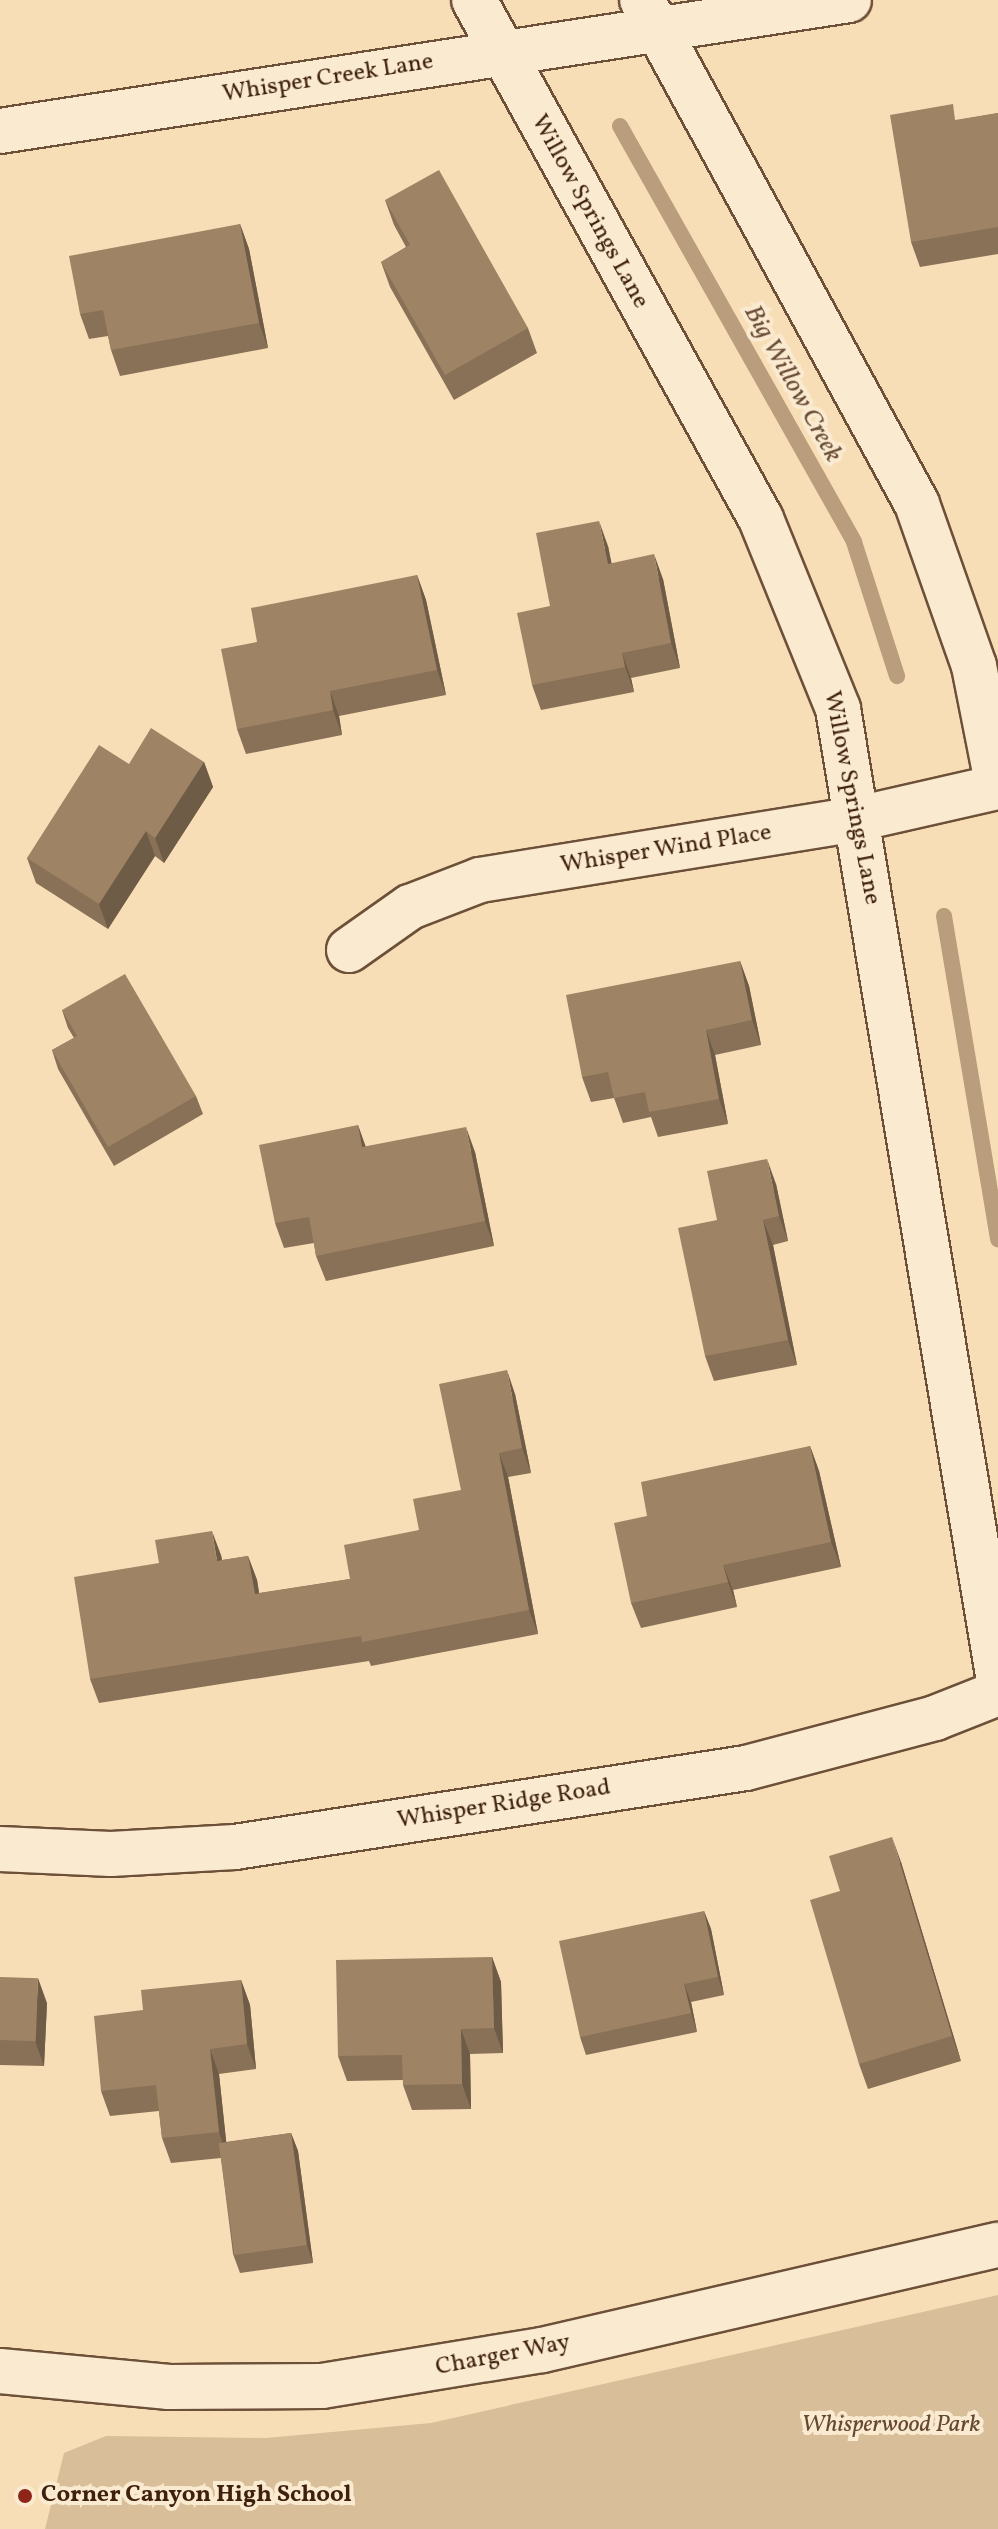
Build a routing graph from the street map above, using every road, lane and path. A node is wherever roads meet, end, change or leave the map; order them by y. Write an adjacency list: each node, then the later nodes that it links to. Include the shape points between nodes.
1 (474, 0): 4 (street, Willow Springs Lane)
2 (849, 0): 3 (street, Whisper Creek Lane)
3 (649, 14): 4 (street, Whisper Creek Lane); 6 (street, via 917,504 974,666)
4 (501, 53): 5 (street, Whisper Creek Lane); 7 (street, Willow Springs Lane, via 790,579 838,709)
5 (0, 131)
6 (998, 787): 7 (street, Whisper Wind Place)
7 (857, 819): 8 (street, Whisper Wind Place, via 480,880 410,907); 9 (street, Willow Springs Lane)
8 (349, 950)
9 (998, 1675)
10 (998, 1693): 11 (street, Whisper Ridge Road, via 922,1722 746,1768 235,1847 111,1854)
11 (0, 1849)
12 (998, 2245): 13 (street, Charger Way, via 542,2350 353,2382 169,2387)
13 (0, 2371)

